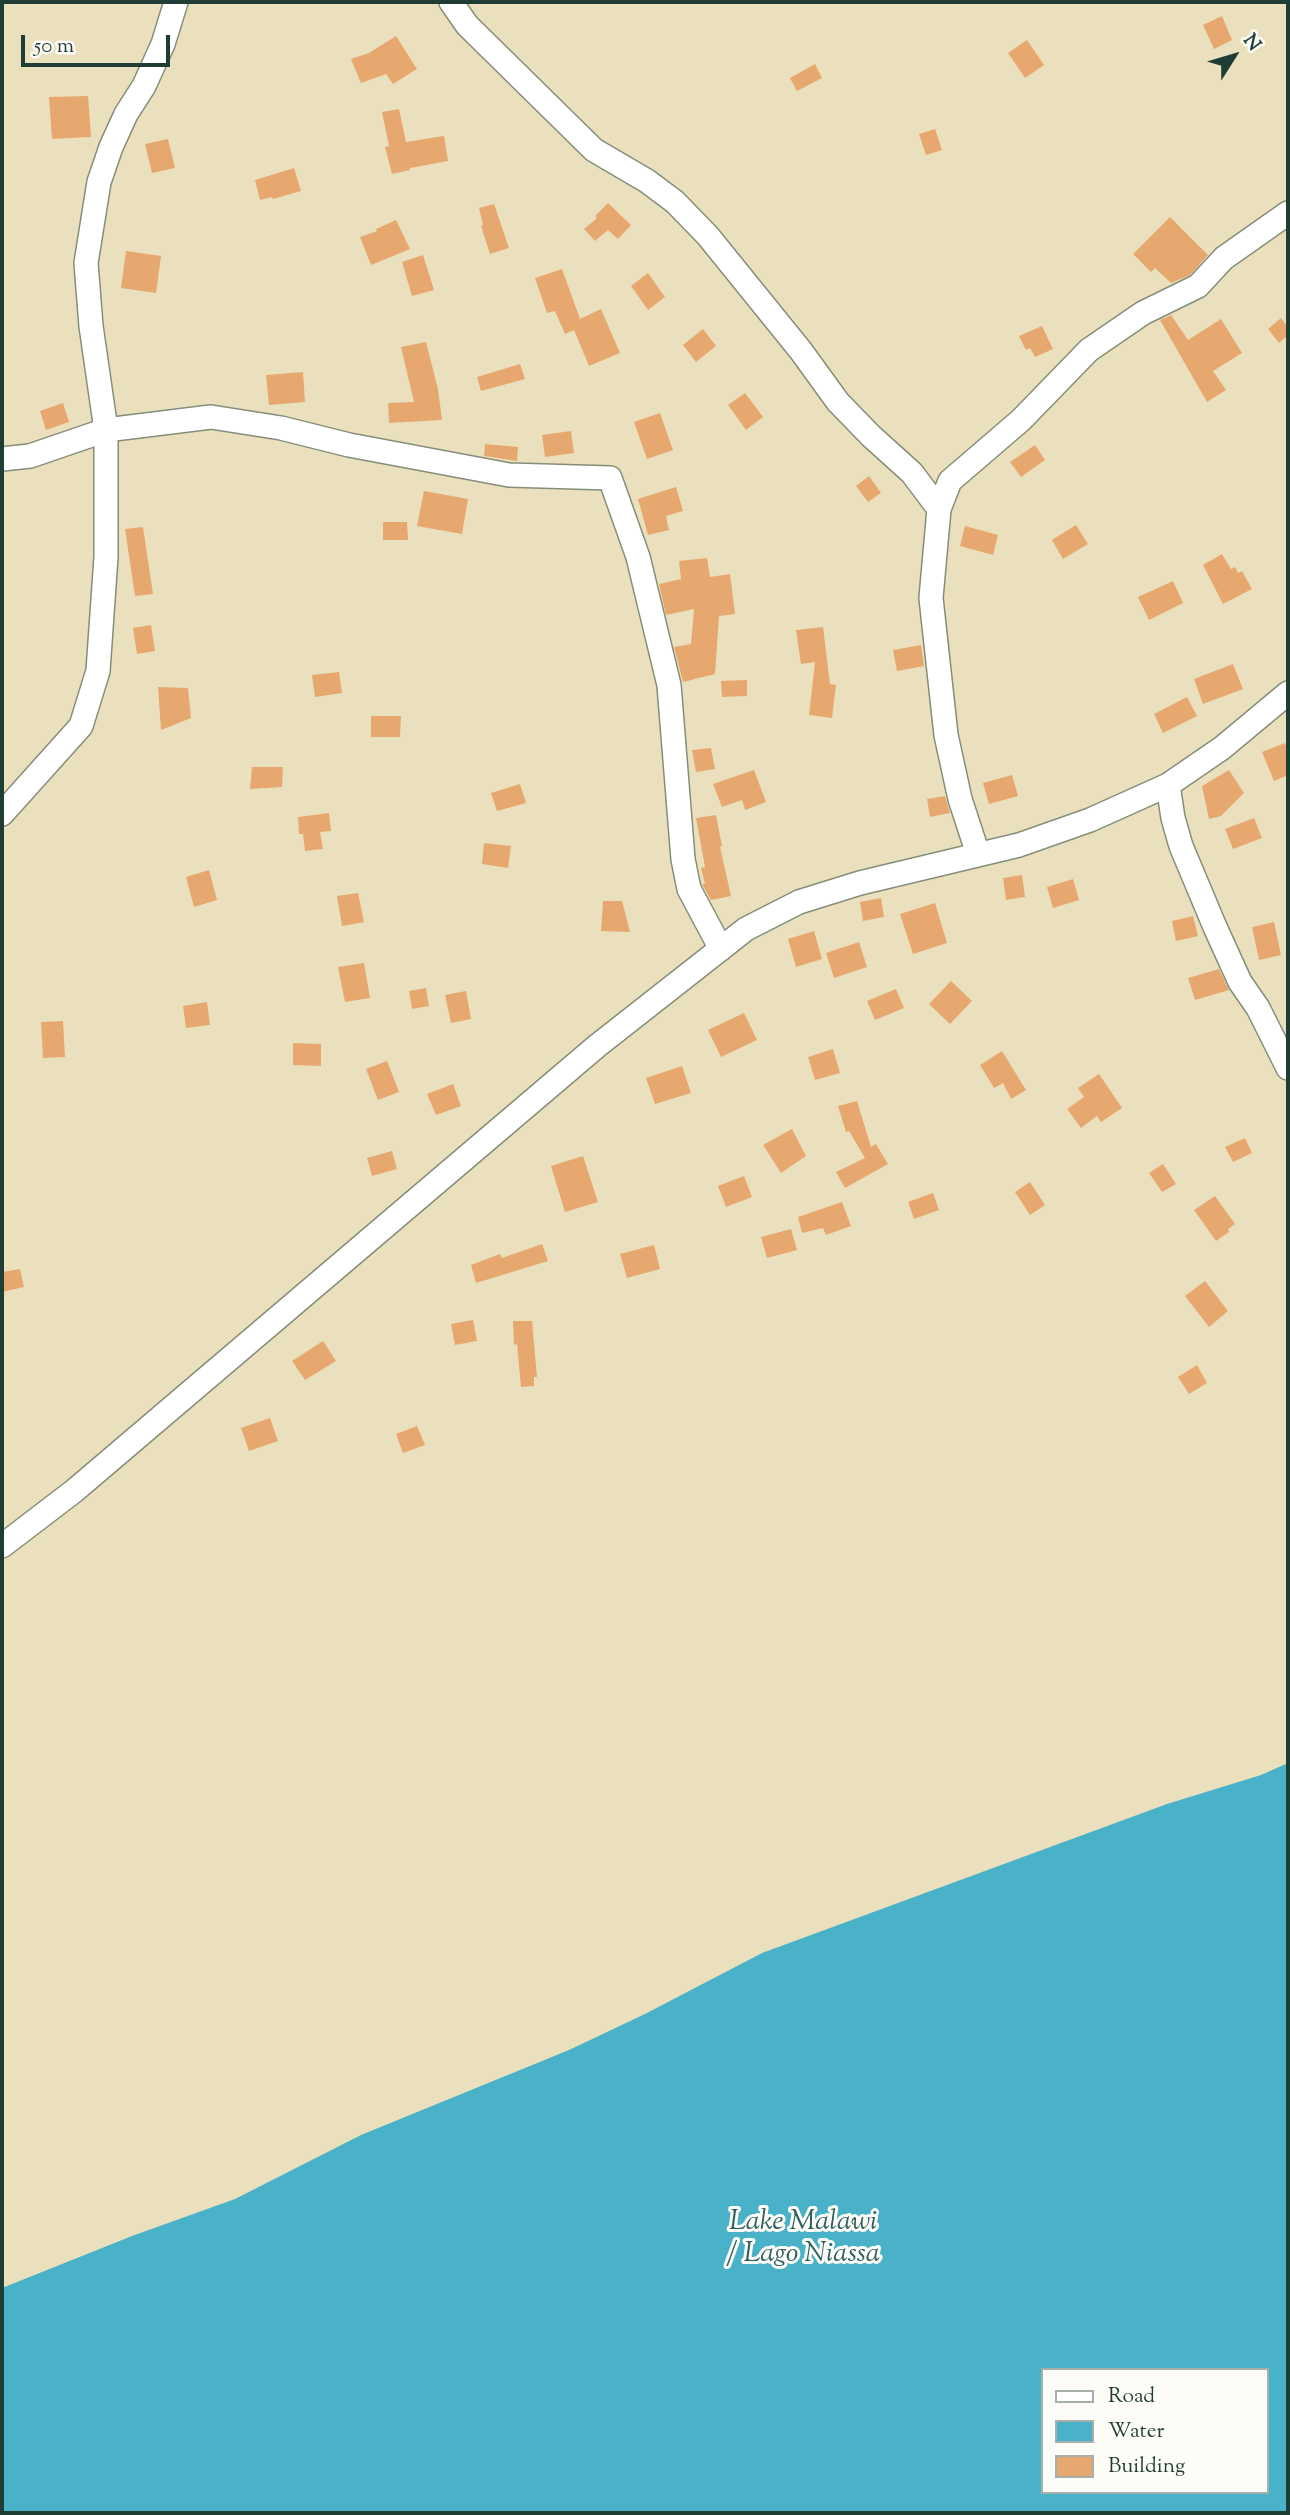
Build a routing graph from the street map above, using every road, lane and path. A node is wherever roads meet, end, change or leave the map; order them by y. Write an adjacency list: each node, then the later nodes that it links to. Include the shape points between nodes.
1 (176, 2): 4 (street, via 163,44 121,125 99,182 86,262)
2 (451, 2): 6 (street, via 467,25 594,150 647,181 700,227 838,402 912,473)
3 (1288, 213): 6 (street, via 1224,258 1198,286 1143,313 1089,351 1021,421 950,481)
4 (106, 430): 5 (street, via 30,456); 9 (street, via 106,557 99,671 81,726); 11 (street, via 211,417 509,475 610,478 638,557 670,685 683,859 690,889)
5 (2, 459)
6 (939, 509): 10 (street, via 931,598 946,734)
7 (1288, 693): 8 (street)
8 (1168, 785): 10 (street, via 1090,820); 12 (street, via 1181,846 1215,927)
9 (2, 814)
10 (978, 854): 11 (street, via 799,902 762,919)
11 (721, 949): 13 (street, via 632,1017 74,1491)
12 (1288, 1068)
13 (2, 1546)

